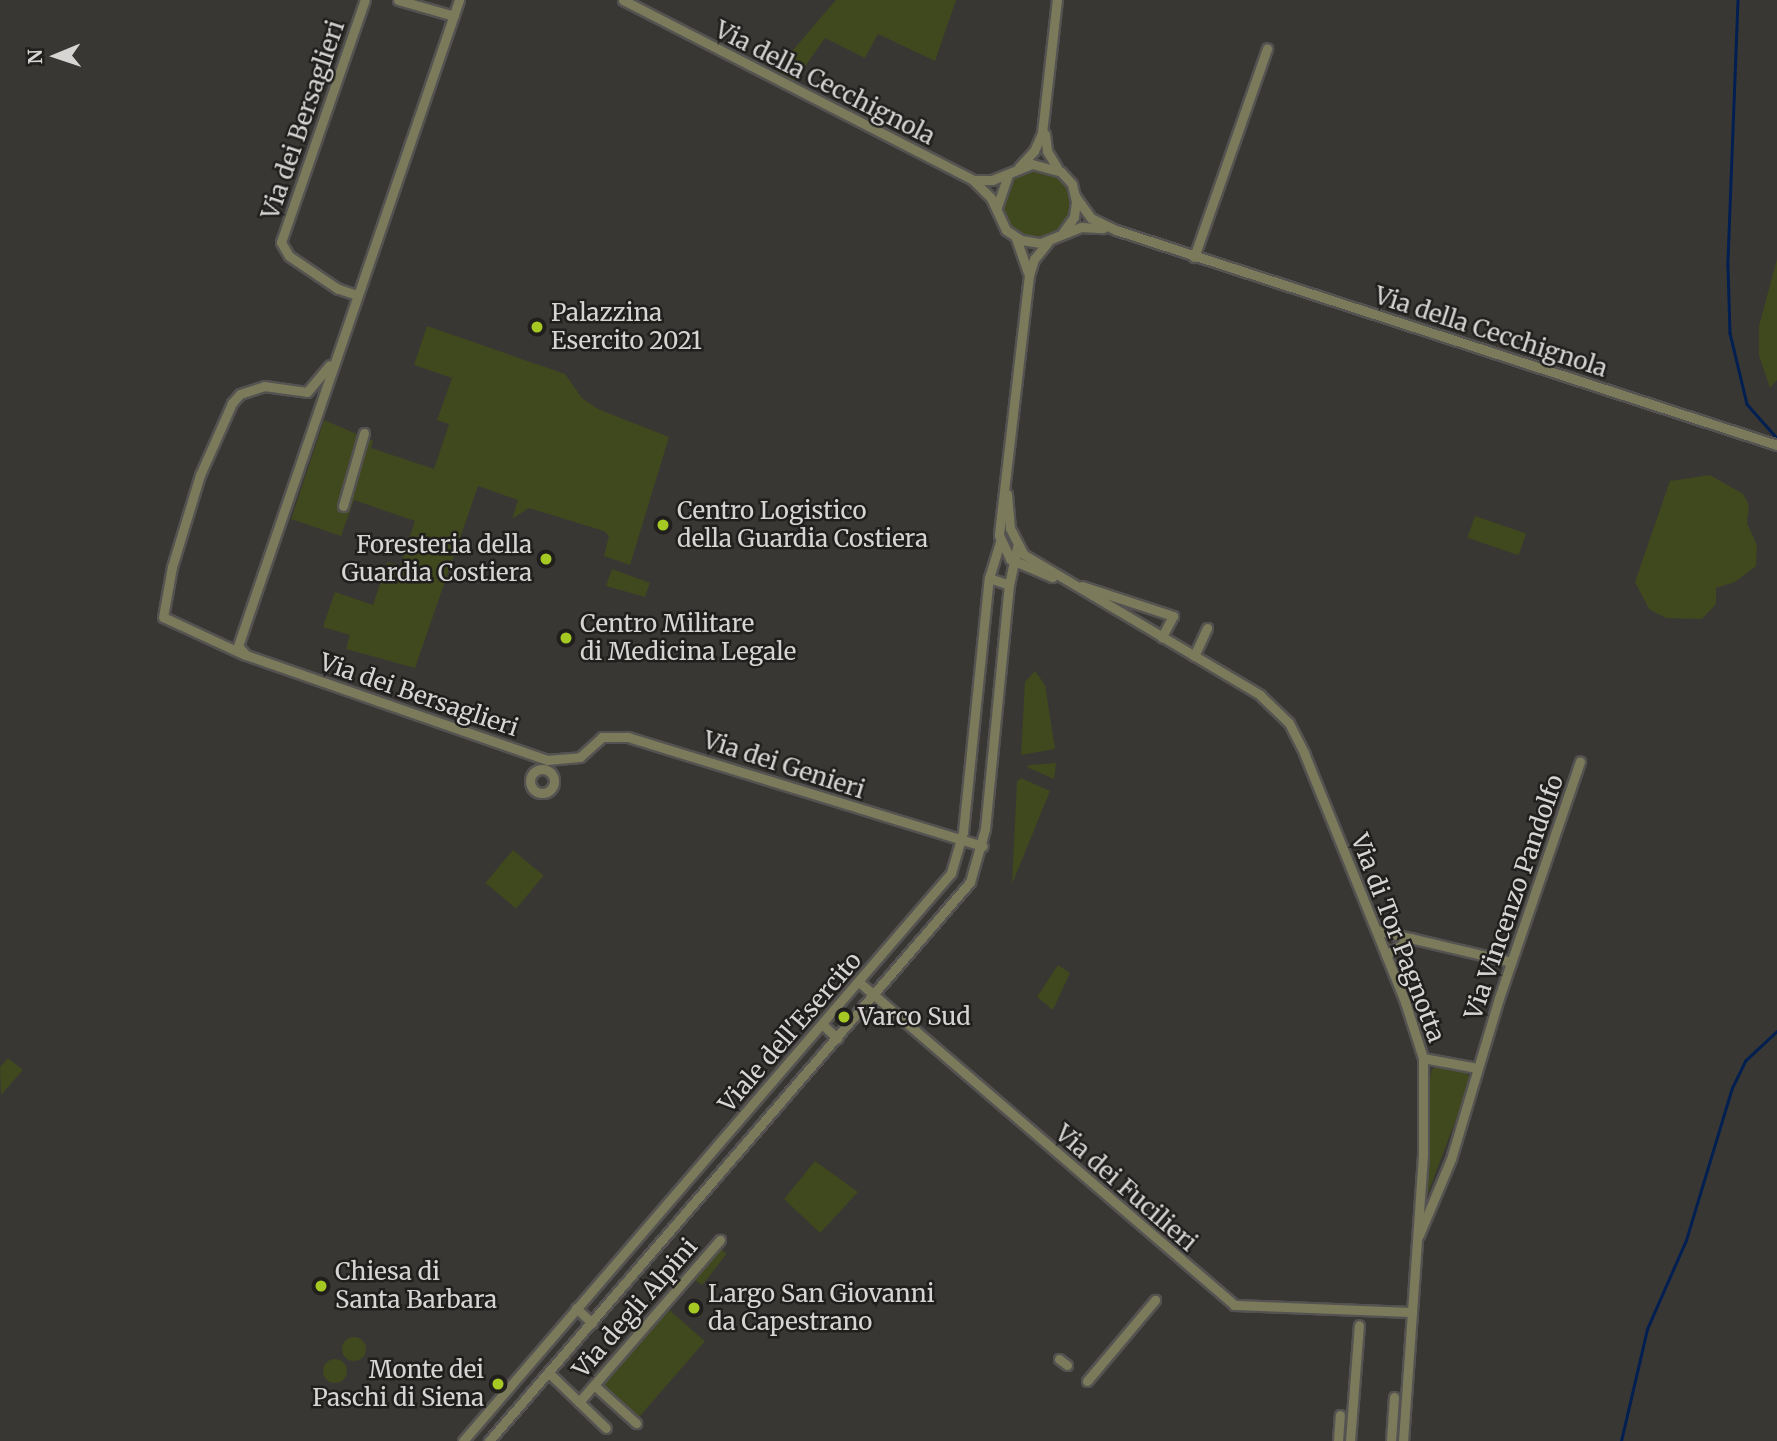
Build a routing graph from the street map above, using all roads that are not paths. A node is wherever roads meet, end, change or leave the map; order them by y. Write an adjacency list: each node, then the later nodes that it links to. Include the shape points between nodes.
1 (365, 0): 21 (street, Via dei Bersaglieri, via 281,242 289,256 338,289)
2 (398, 0): 6 (street)
3 (459, 0): 6 (street, Via dei Bersaglieri)
4 (623, 0): 12 (street, Via della Cecchignola)
5 (1057, 0): 8 (street)
6 (454, 16): 21 (street, Via dei Bersaglieri)
7 (1267, 48): 19 (street)
8 (1045, 115): 9 (street, via 1037,146); 10 (street, via 1046,147)
9 (1019, 167): 10 (street, via 1042,164); 11 (street)
10 (1059, 171): 13 (street, Via della Cecchignola, via 1072,184)
11 (1009, 174): 12 (street); 14 (street, via 999,190)
12 (973, 180): 14 (street, Via della Cecchignola)
13 (1075, 196): 15 (street, Via della Cecchignola, via 1086,215); 16 (street, via 1074,217)
14 (997, 209): 17 (street, Via della Cecchignola, via 1003,226)
15 (1115, 230): 16 (street, Via della Cecchignola, via 1087,226); 19 (street, Via della Cecchignola)
16 (1063, 233): 18 (street, Via della Cecchignola)
17 (1016, 238): 18 (street, via 1030,243); 20 (street)
18 (1050, 241): 20 (street, via 1034,259)
19 (1194, 257): 24 (street, Via della Cecchignola)
20 (1029, 275): 25 (street)
21 (356, 295): 22 (street, Via dei Bersaglieri)
22 (333, 362): 36 (street, Via dei Bersaglieri, via 241,629 238,646); 36 (street, Via dei Bersaglieri, via 307,392 264,386 240,394 200,475 163,617)
23 (364, 433): 26 (street)
24 (1777, 444)
25 (1007, 494): 27 (street); 28 (street)
26 (343, 506)
27 (1000, 541): 28 (street, Via di Tor Pagnotta); 29 (street); 31 (street, Viale dell'Esercito)
28 (1017, 547): 29 (street, Viale dell'Esercito); 32 (street, Via di Tor Pagnotta)
29 (1015, 563): 30 (street, Via di Tor Pagnotta); 33 (street, Viale dell'Esercito)
30 (1027, 568): 32 (street, Via di Tor Pagnotta); 33 (street)
31 (989, 578): 33 (street, via 998,585); 40 (street, Viale dell'Esercito)
32 (1066, 582): 35 (street, Via di Tor Pagnotta); 35 (street, via 1173,616)
33 (1009, 584): 41 (street, Viale dell'Esercito)
34 (1207, 628): 37 (street)
35 (1162, 637): 37 (street, Via di Tor Pagnotta)
36 (246, 655): 38 (street, Via dei Bersaglieri, via 547,760)
37 (1194, 656): 42 (street, Via di Tor Pagnotta, via 1261,695 1289,723)
38 (580, 757): 40 (street, Via dei Genieri, via 602,737 628,737)
39 (1580, 762): 45 (street, Via Vincenzo Pandolfo)
40 (962, 841): 41 (street, Via dei Genieri); 46 (street, Viale dell'Esercito, via 948,878)
41 (982, 846): 47 (street, Viale dell'Esercito, via 966,887)
42 (1376, 930): 43 (street); 44 (street, Via di Tor Pagnotta)
43 (1412, 938): 44 (street); 45 (street)
44 (1386, 955): 50 (street, Via di Tor Pagnotta)
45 (1511, 962): 51 (street, Via Vincenzo Pandolfo)
46 (859, 982): 47 (street, Via dei Fucilieri); 48 (street, Viale dell'Esercito)
47 (874, 995): 49 (street, Viale dell'Esercito); 58 (street, Via dei Fucilieri, via 1234,1305)
48 (822, 1024): 49 (street); 52 (street, Viale dell'Esercito)
49 (837, 1038): 53 (street, Viale dell'Esercito)
50 (1423, 1058): 51 (street); 55 (street, Via di Tor Pagnotta, via 1425,1103)
51 (1477, 1068): 55 (street, Via Vincenzo Pandolfo, via 1451,1159)
52 (676, 1194): 53 (street); 57 (street, Viale dell'Esercito)
53 (687, 1213): 59 (street, Viale dell'Esercito)
54 (720, 1240): 63 (street, Via degli Alpini)
55 (1416, 1243): 58 (street, Via di Tor Pagnotta)
56 (1155, 1300): 62 (street)
57 (576, 1308): 59 (street); 66 (street, Viale dell'Esercito)
58 (1412, 1312): 76 (street, Via di Tor Pagnotta)
59 (592, 1323): 61 (street, Viale dell'Esercito)
60 (1359, 1325): 74 (street)
61 (549, 1373): 65 (street); 69 (street, Viale dell'Esercito)
62 (1087, 1381)
63 (594, 1385): 65 (street, Via degli Alpini); 68 (street)
64 (1394, 1397): 75 (street)
65 (579, 1402): 70 (street)
66 (486, 1414): 69 (street); 71 (street, Viale dell'Esercito)
67 (1340, 1415): 73 (street)
68 (636, 1423)
69 (501, 1427): 72 (street, Viale dell'Esercito)
70 (606, 1428)
71 (463, 1441)
72 (489, 1441)
73 (1338, 1441)
74 (1350, 1441)
75 (1391, 1441)
76 (1403, 1441)

